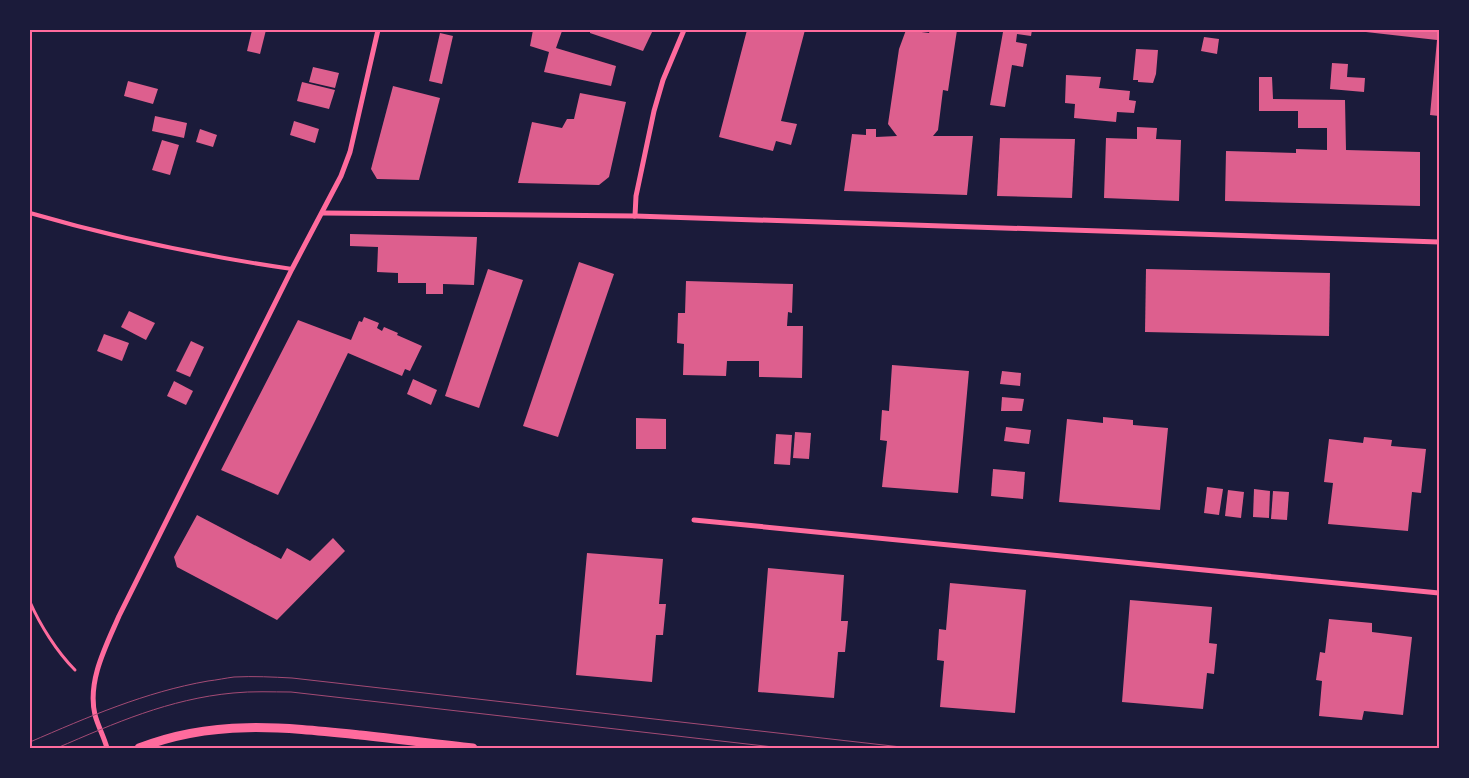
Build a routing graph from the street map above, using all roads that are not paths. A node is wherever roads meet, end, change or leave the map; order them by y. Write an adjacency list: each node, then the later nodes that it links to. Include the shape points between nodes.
1 (378, 30): 3 (street, via 350,152)
2 (684, 30): 5 (street, via 654,111 636,196)
3 (323, 213): 5 (street); 7 (street)
4 (30, 214): 7 (lane, via 171,248)
5 (635, 216): 6 (street)
6 (1439, 242)
7 (292, 269): 10 (street, via 101,656 93,687 95,715)
8 (694, 520): 9 (street)
9 (1439, 593)
10 (107, 748)
11 (139, 748): 12 (street, via 205,730 262,727)
12 (474, 748)

